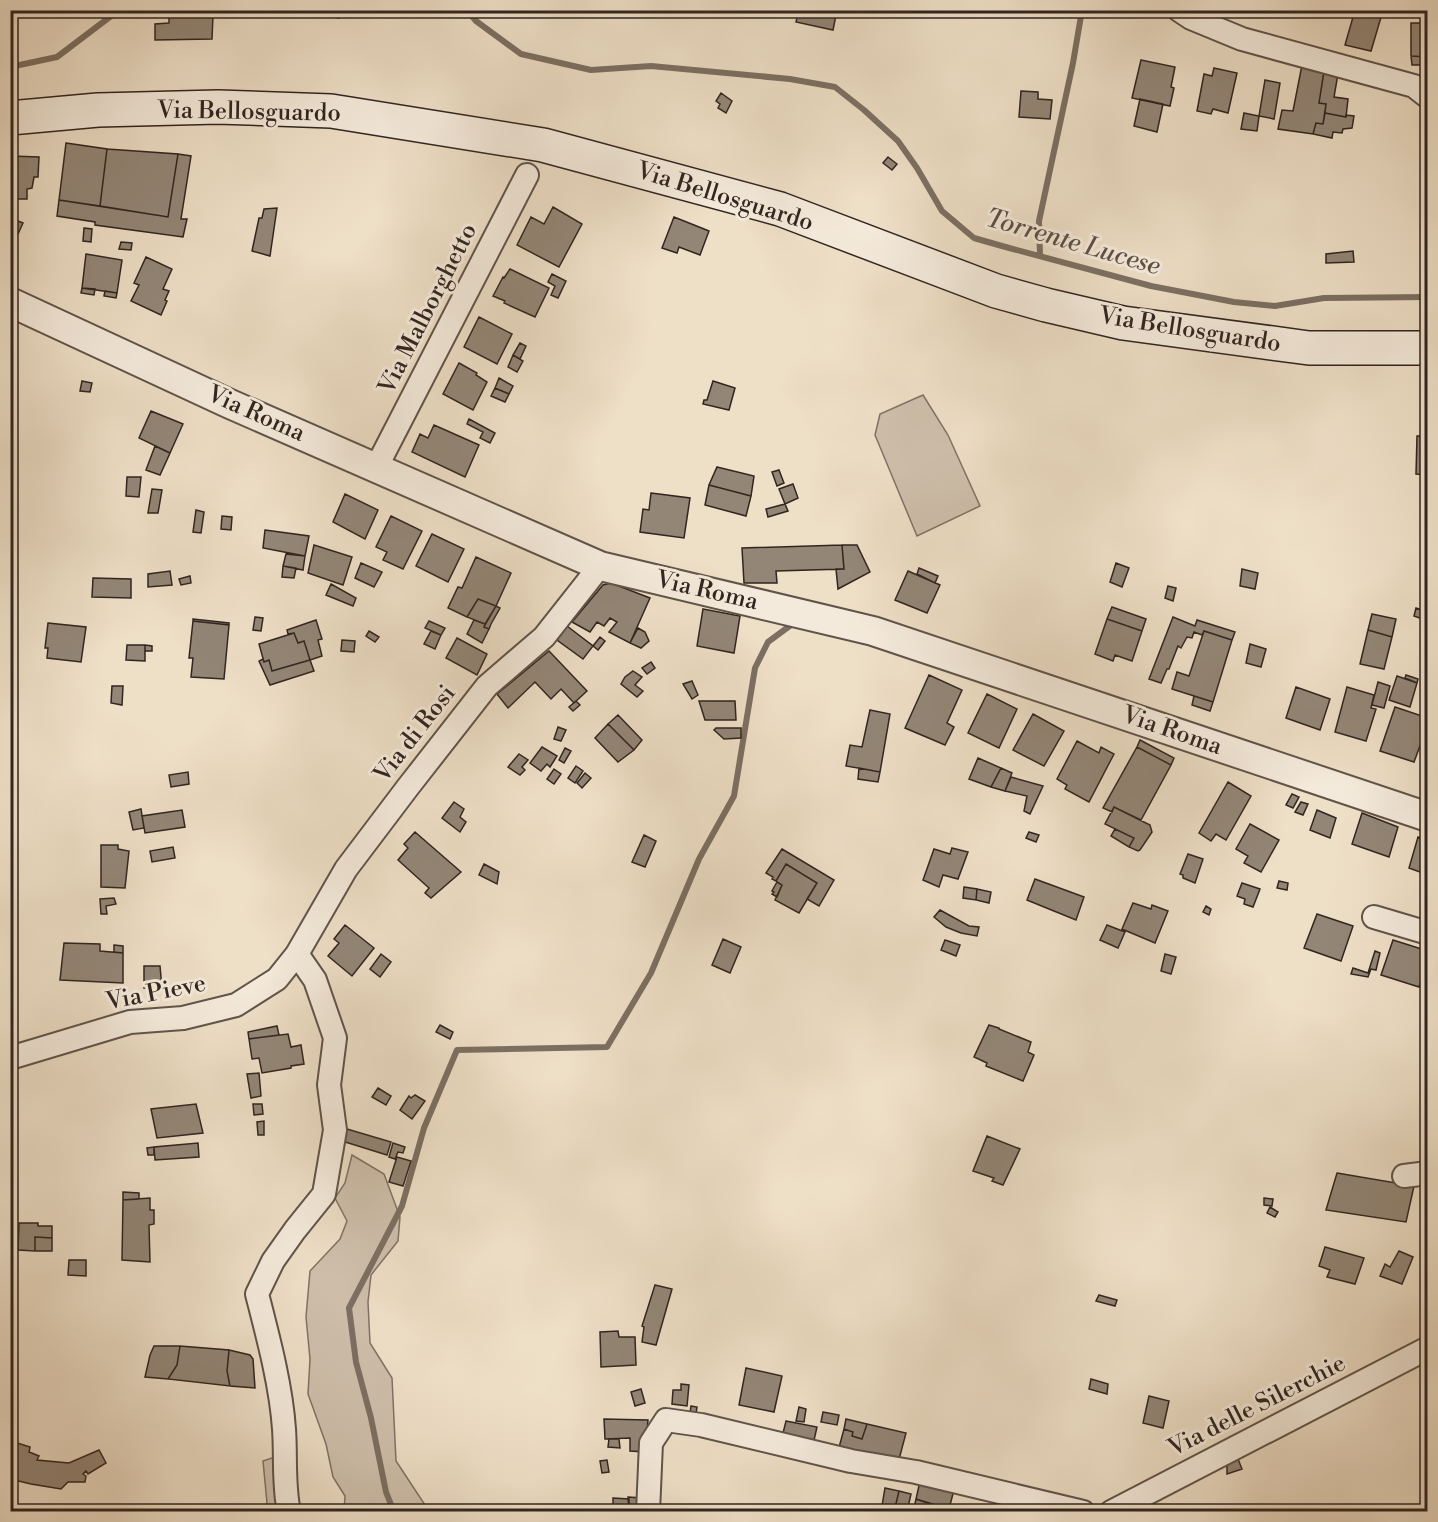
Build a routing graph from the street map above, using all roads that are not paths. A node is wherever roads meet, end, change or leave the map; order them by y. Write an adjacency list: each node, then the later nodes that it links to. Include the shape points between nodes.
1 (1179, 10): 2 (street, via 1242,39 1414,86)
2 (1428, 97)
3 (10, 118): 6 (main road, Via Bellosguardo, via 122,109 331,111 532,143 780,209 996,291 1057,308 1123,323 1309,348)
4 (527, 174): 7 (street, Via Malborghetto)
5 (10, 302): 7 (street, Via Roma)
6 (1428, 348)
7 (376, 468): 8 (street, Via Roma)
8 (600, 566): 9 (street, Via Roma, via 873,631); 12 (street, Via di Rosi, via 543,637 487,686 415,778 346,869)
9 (1428, 817)
10 (1374, 917): 11 (street)
11 (1428, 933)
12 (297, 954): 13 (street, Via Pieve, via 277,979 236,1005 183,1018 130,1022); 17 (street, via 315,980 335,1038 329,1085 335,1130 324,1194 273,1261 257,1294 284,1429)
13 (10, 1058)
14 (1428, 1173): 15 (street)
15 (1404, 1176)
16 (1428, 1348): 20 (street, Via delle Silerchie)
17 (289, 1512)
18 (648, 1512): 19 (street, via 651,1443 666,1420 927,1474)
19 (1083, 1512)
20 (1111, 1512)

